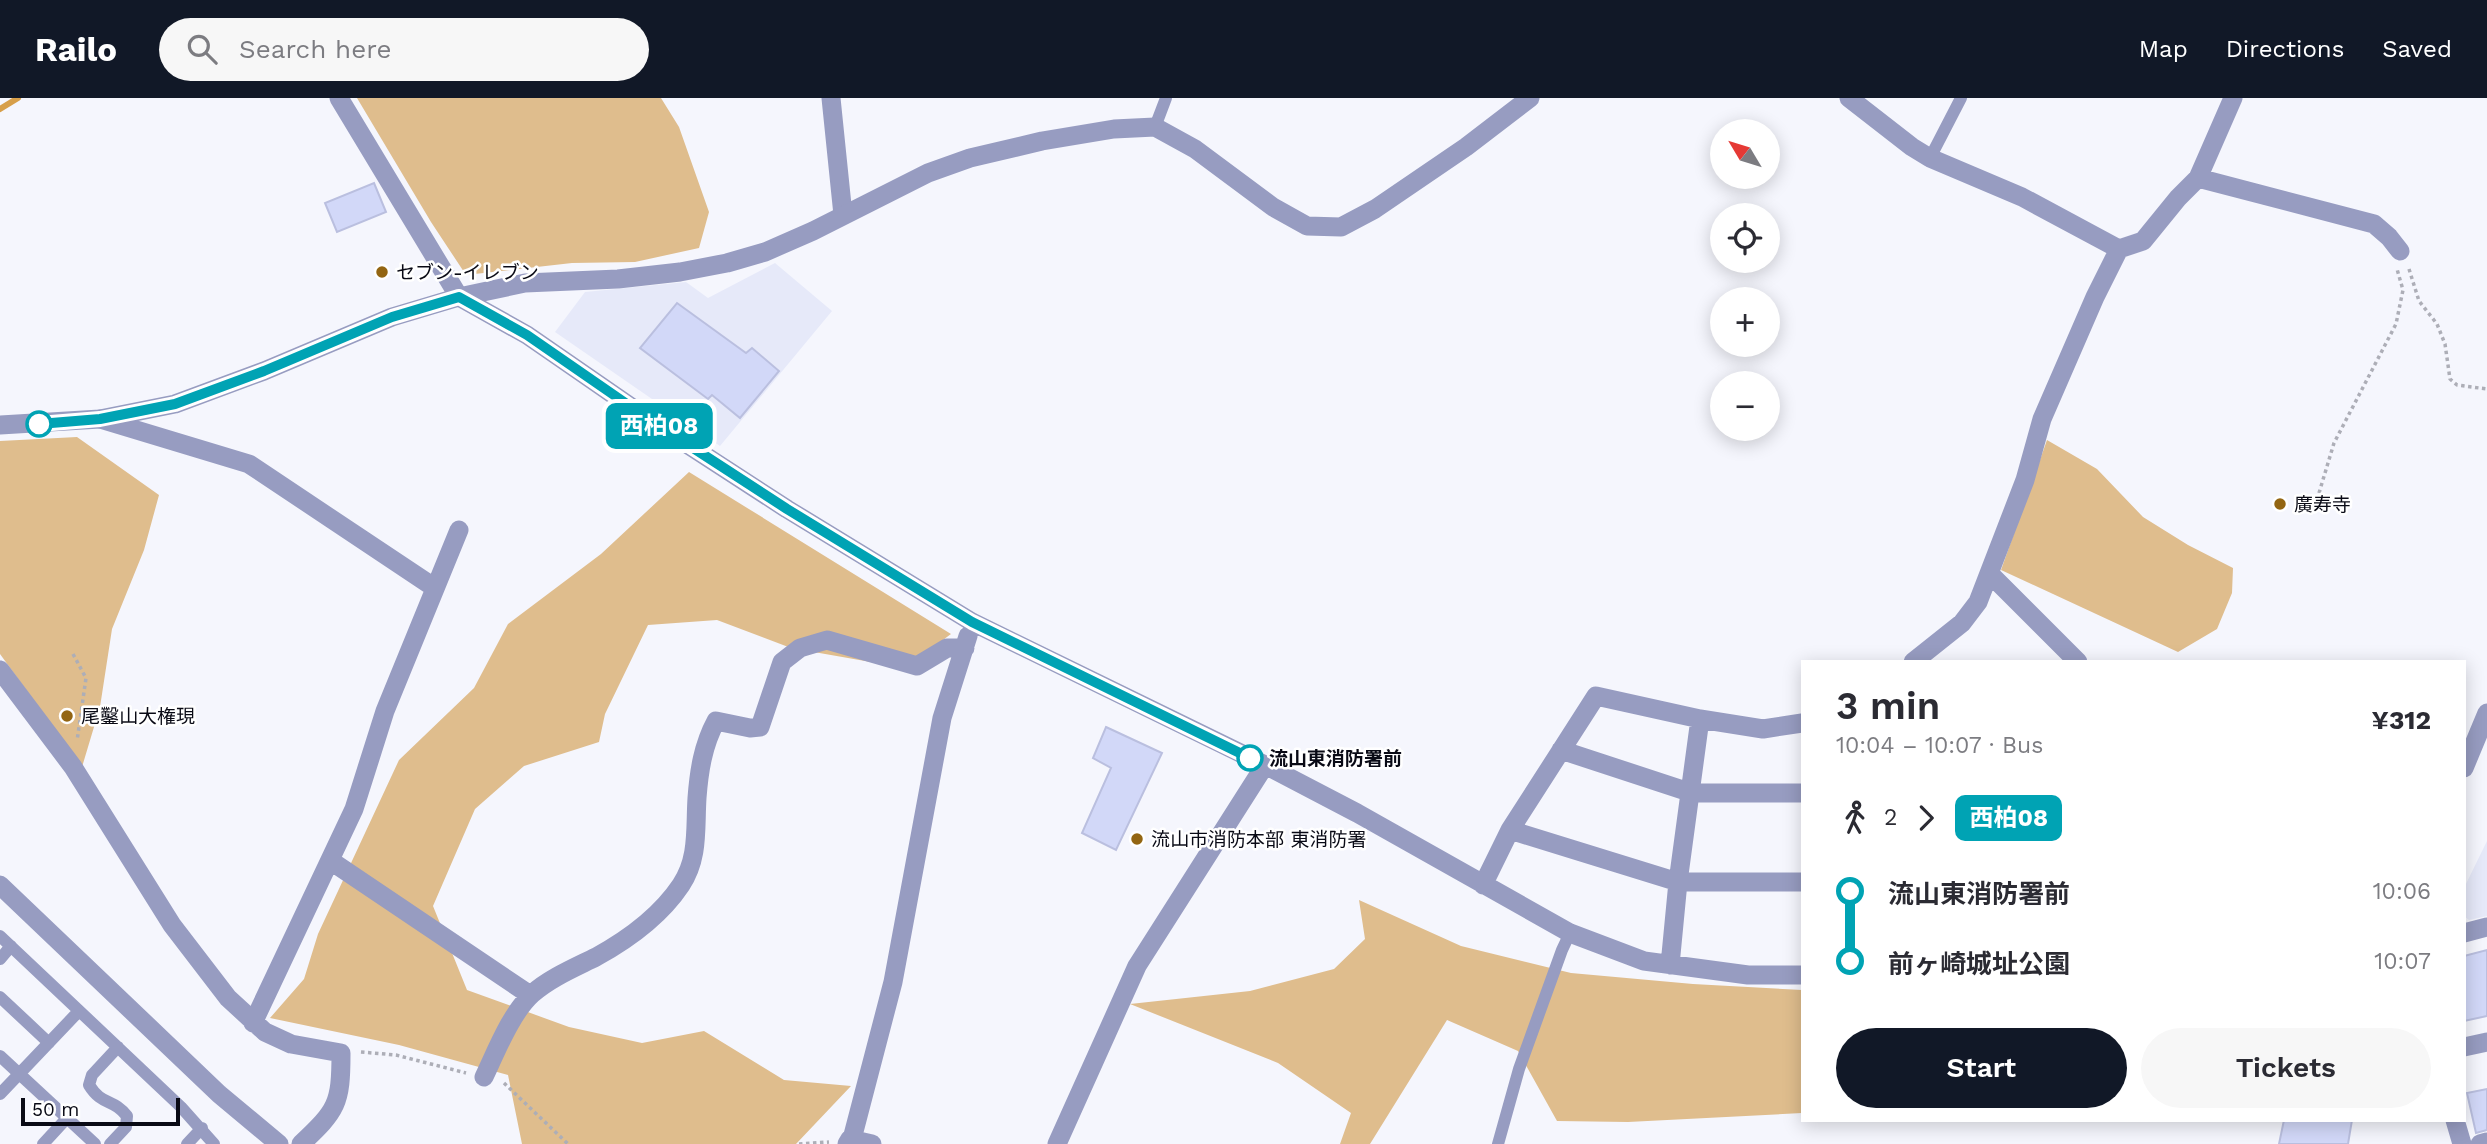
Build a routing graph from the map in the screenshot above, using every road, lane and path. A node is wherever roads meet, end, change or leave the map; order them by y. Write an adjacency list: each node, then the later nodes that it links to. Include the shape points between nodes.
1 (339, 98): 14 (street)
2 (831, 98): 11 (street)
3 (1166, 98): 8 (lane)
4 (1530, 98): 8 (street, via 1398,194 1341,227 1307,226)
5 (1849, 98): 9 (street)
6 (1961, 98): 9 (lane)
7 (2233, 98): 10 (street)
8 (1155, 127): 11 (street, via 1042,141 970,158 928,173)
9 (1930, 158): 12 (street, via 2022,197)
10 (2198, 178): 12 (street, via 2143,240); 13 (street, via 2374,224)
11 (843, 215): 14 (street, via 765,252 727,263 618,279 525,284)
12 (2119, 249): 20 (street, via 2042,419)
13 (2400, 251): 15 (path, via 2418,301 2437,324 2445,344 2450,379 2457,385); 18 (path, via 2396,264 2403,290 2396,324 2334,443)
14 (459, 297): 16 (street, via 392,317 203,395); 22 (street, via 527,335 787,509)
15 (2487, 389)
16 (100, 419): 17 (street); 21 (street, via 249,464)
17 (0, 425)
18 (2319, 493)
19 (459, 530): 21 (street)
20 (1990, 574): 25 (street, via 1978,603 1962,623); 26 (street)
21 (435, 588): 38 (street)
22 (972, 622): 23 (street); 33 (street)
23 (965, 648): 51 (street, via 947,649 917,666 827,640 793,652 782,662 760,727 716,721 708,736 699,773 694,858 669,901 624,940); 67 (street, via 942,718 893,982)
24 (73, 654): 34 (path, via 86,678)
25 (1916, 660)
26 (2076, 660)
27 (0, 670): 34 (street)
28 (2487, 713): 32 (street)
29 (1700, 719): 30 (street, via 1763,729); 31 (street, via 1596,696); 35 (street)
30 (1801, 723)
31 (1561, 750): 35 (street); 37 (street)
32 (2466, 763)
33 (1265, 765): 42 (street); 79 (street, via 1137,966)
34 (73, 767): 54 (street, via 172,925)
35 (1692, 793): 36 (street); 39 (street)
36 (1801, 793)
37 (1510, 830): 39 (street); 42 (street)
38 (331, 861): 51 (street); 54 (street)
39 (1678, 882): 40 (street); 49 (street)
40 (1801, 882)
41 (0, 885): 74 (street, via 219,1094)
42 (1483, 885): 45 (street)
43 (2487, 927): 44 (street)
44 (2466, 932)
45 (1570, 933): 49 (street, via 1644,961); 80 (lane, via 1518,1069)
46 (0, 936): 47 (lane)
47 (11, 946): 48 (lane); 53 (lane)
48 (0, 959)
49 (1670, 965): 50 (street, via 1748,975)
50 (1801, 975)
51 (530, 995): 62 (street)
52 (0, 997): 56 (lane)
53 (79, 1010): 56 (lane); 57 (lane)
54 (253, 1023): 59 (street, via 291,1044)
55 (2487, 1042): 58 (street)
56 (48, 1043): 61 (lane)
57 (118, 1047): 66 (lane); 71 (lane, via 92,1075 89,1085 96,1096 112,1102 127,1116 126,1127)
58 (2466, 1047)
59 (341, 1053): 62 (path, via 371,1051); 75 (street, via 338,1098 330,1116)
60 (0, 1056): 61 (lane)
61 (19, 1074): 63 (lane); 64 (lane)
62 (484, 1077): 76 (path, via 502,1081)
63 (0, 1094)
64 (67, 1118): 69 (lane); 70 (lane)
65 (2456, 1122): 81 (street)
66 (202, 1128): 72 (lane); 73 (lane)
67 (849, 1142): 77 (path); 78 (street)
68 (2487, 1142): 82 (street)
69 (43, 1144)
70 (95, 1144)
71 (110, 1144)
72 (187, 1144)
73 (214, 1144)
74 (279, 1144)
75 (301, 1144)
76 (568, 1144)
77 (799, 1144)
78 (872, 1144)
79 (1057, 1144)
80 (1498, 1144)
81 (2462, 1144)
82 (2480, 1144)

